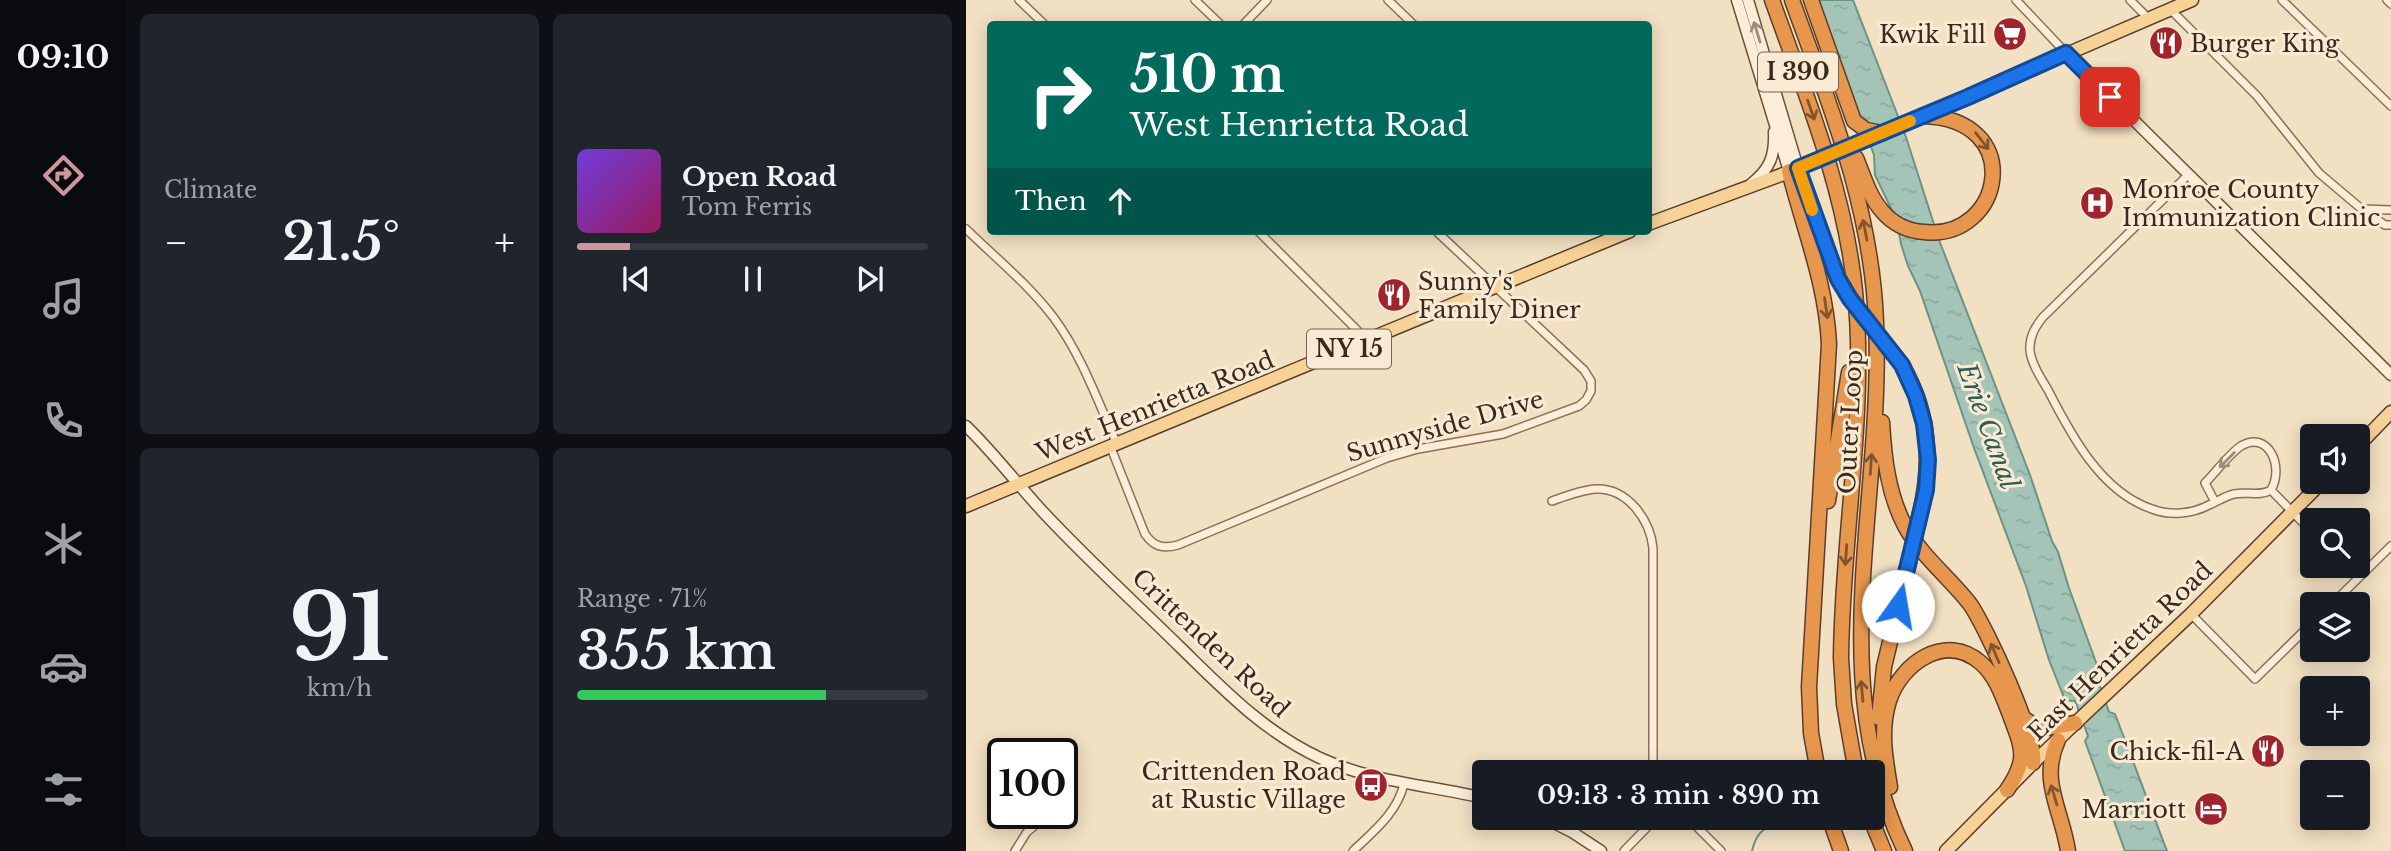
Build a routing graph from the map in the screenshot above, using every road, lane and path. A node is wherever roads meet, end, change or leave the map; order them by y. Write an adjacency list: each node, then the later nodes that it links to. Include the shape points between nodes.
1 (1018, 0): 18 (street)
2 (1195, 0): 19 (street)
3 (1267, 0): 20 (street)
4 (1388, 0): 21 (street)
5 (1737, 0): 25 (street)
6 (1748, 0): 28 (street, one-way to 6)
7 (1772, 0): 40 (highway, Outer Loop / I 390, one-way to 40, via 1834,181)
8 (1792, 0): 22 (highway, Outer Loop / I 390)
9 (1811, 0): 27 (highway, via 1854,121 1863,129)
10 (2016, 0): 23 (street)
11 (2130, 0): 17 (street)
12 (2192, 0): 16 (main road)
13 (2282, 0): 24 (street)
14 (2387, 0): 15 (street)
15 (2391, 4)
16 (2170, 9): 17 (main road); 31 (street, via 2257,96 2319,173)
17 (2148, 18): 23 (main road)
18 (1041, 21)
19 (1217, 21)
20 (1247, 21)
21 (1410, 21)
22 (1809, 47): 26 (highway, one-way to 22, via 1965,125 1981,137 1993,168 1990,192 1981,208 1968,220 1931,233 1892,220 1874,200); 42 (highway, Outer Loop / I 390, one-way to 22, via 1873,278 1861,210 1847,154)
23 (2066, 53): 26 (main road); 29 (street)
24 (2391, 106)
25 (1771, 111): 28 (street); 30 (street, via 1772,160)
26 (1922, 116): 27 (main road)
27 (1882, 133): 28 (main road, bridge)
28 (1798, 168): 30 (main road); 59 (highway, one-way to 59, via 1829,332); 71 (highway, bridge, via 1832,267 1850,299 1902,365 1919,405 1927,442 1927,483 1879,701 1880,751)
29 (2189, 174): 43 (street); 52 (street, via 2043,317 2033,331 2030,353 2075,439 2124,496 2169,512 2197,511)
30 (1744, 188): 33 (main road)
31 (2361, 209): 32 (street); 34 (street)
32 (2391, 210)
33 (1652, 222)
34 (2391, 225)
35 (966, 229): 47 (street, via 1053,317 1083,368)
36 (1262, 235): 41 (street)
37 (1441, 235): 39 (street)
38 (1620, 235): 39 (main road, West Henrietta Road / NY 15)
39 (1496, 288): 41 (main road, West Henrietta Road / NY 15); 47 (street, Sunnyside Drive, via 1587,373 1592,386 1583,403 1503,434 1387,458 1166,548 1145,534)
40 (1857, 315): 59 (highway); 68 (highway, Outer Loop / I 390, one-way to 68, via 1857,395 1841,658)
41 (1368, 341): 47 (main road, West Henrietta Road / NY 15)
42 (1877, 347): 63 (highway, one-way to 42, via 1978,616 1922,553 1895,503 1884,447); 87 (highway, Outer Loop / I 390, one-way to 42, via 1875,768 1861,678)
43 (2391, 375)
44 (2391, 412): 46 (main road)
45 (966, 426): 48 (street, Crittenden Road)
46 (2370, 433)
47 (1114, 446): 48 (main road, West Henrietta Road / NY 15)
48 (1019, 484): 53 (main road, West Henrietta Road / NY 15); 70 (street, Crittenden Road, via 1256,719 1325,760)
49 (2270, 490): 52 (street, via 2232,494); 52 (street, one-way to 52, via 2277,470 2272,453 2250,443 2241,446 2205,482); 54 (street)
50 (2311, 494): 54 (main road, East Henrietta Road)
51 (1552, 501): 66 (street, via 1594,489 1610,492 1634,506 1650,530)
52 (2215, 502)
53 (966, 506)
54 (2293, 513): 55 (street); 61 (main road, East Henrietta Road)
55 (2300, 520)
56 (2391, 546): 57 (street)
57 (2370, 566)
58 (2357, 578): 60 (street)
59 (1816, 585): 67 (highway, via 1809,687)
60 (2344, 592)
61 (2191, 614): 62 (street, via 2255,679); 64 (main road, East Henrietta Road)
62 (2300, 635)
63 (2022, 717): 65 (highway); 69 (highway)
64 (2075, 723): 65 (highway)
65 (2056, 734): 69 (main road, East Henrietta Road); 90 (highway, one-way to 65, via 2049,773)
66 (1653, 760)
67 (1816, 760)
68 (1854, 760)
69 (2034, 763): 72 (main road, East Henrietta Road)
70 (1404, 784): 73 (street, Crittenden Road); 81 (street, via 1390,814)
71 (1890, 787): 72 (highway, via 1884,738 1890,698 1914,663 1930,654 1952,651 1982,664 2004,700 2023,754); 88 (highway)
72 (2007, 790): 89 (main road, East Henrietta Road)
73 (1472, 796)
74 (1031, 829): 80 (street)
75 (1568, 830): 82 (street)
76 (1644, 830): 83 (street)
77 (1701, 830): 84 (street)
78 (1834, 830): 85 (highway)
79 (1875, 830): 86 (highway)
80 (1015, 851)
81 (1353, 851)
82 (1601, 851)
83 (1624, 851)
84 (1721, 851)
85 (1841, 851)
86 (1884, 851)
87 (1905, 851)
88 (1912, 851)
89 (1946, 851)
90 (2068, 851)

